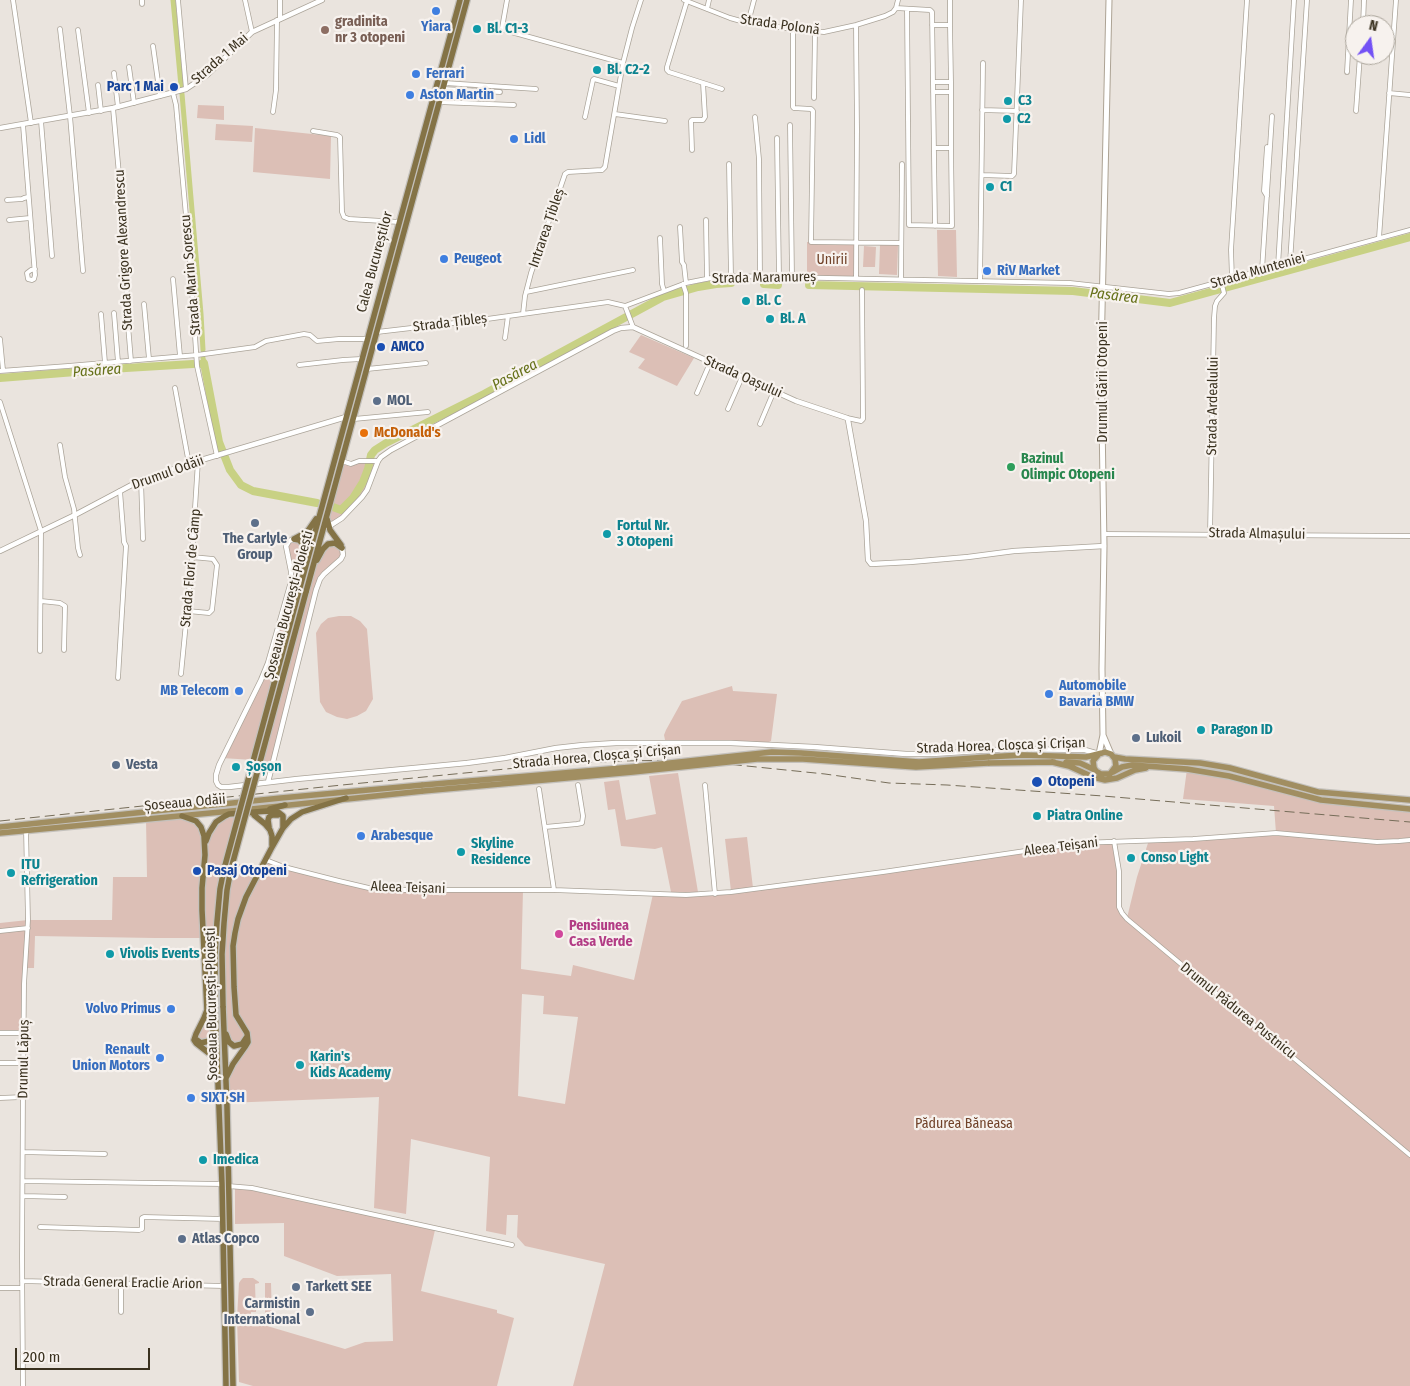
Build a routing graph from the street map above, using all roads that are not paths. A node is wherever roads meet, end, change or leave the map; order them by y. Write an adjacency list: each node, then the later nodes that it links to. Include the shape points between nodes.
1 (13, 0): 78 (street)
2 (178, 0): 50 (street)
3 (245, 0): 35 (street)
4 (280, 0): 27 (street)
5 (322, 0): 27 (street, Strada 1 Mai)
6 (460, 0): 97 (highway, Calea Bucureștilor)
7 (467, 0): 48 (highway, Calea Bucureștilor)
8 (507, 0): 38 (street, via 502,29)
9 (641, 0): 38 (street, Intrarea Țibleș)
10 (709, 0): 24 (street)
11 (754, 0): 28 (street)
12 (898, 0): 23 (street)
13 (950, 0): 31 (street)
14 (1021, 0): 69 (street)
15 (1108, 0): 124 (main road, Drumul Gării Otopeni)
16 (1247, 0): 117 (street, via 1231,250)
17 (1294, 0): 107 (street)
18 (1307, 0): 106 (street)
19 (1351, 0): 42 (street)
20 (1364, 0): 26 (street)
21 (1396, 0): 57 (street)
22 (688, 1): 24 (street, Strada Polonă); 46 (street, via 667,70)
23 (896, 8): 25 (street); 29 (street, Strada Polonă, via 885,16)
24 (707, 9): 28 (street, Strada Polonă)
25 (907, 10): 30 (street, via 932,10); 98 (street, via 909,225)
26 (1363, 15)
27 (279, 19): 35 (street, Strada 1 Mai); 68 (street)
28 (748, 23): 34 (street, Strada Polonă)
29 (856, 25): 36 (street, Strada Polonă); 103 (street)
30 (932, 25): 31 (street); 44 (street)
31 (950, 25): 45 (street)
32 (60, 29): 72 (street)
33 (78, 30): 70 (street)
34 (793, 30): 36 (street, Strada Polonă); 103 (street, via 793,107 813,111 811,242)
35 (252, 32): 50 (street, Strada 1 Mai, via 207,75)
36 (815, 32): 60 (street)
37 (152, 46): 59 (street)
38 (623, 63): 49 (street, Intrarea Țibleș)
39 (983, 64): 65 (street)
40 (1359, 65): 67 (street)
41 (129, 67): 62 (street)
42 (1347, 72)
43 (114, 73): 64 (street)
44 (933, 82): 45 (street); 54 (street)
45 (951, 82): 55 (street)
46 (703, 83): 52 (street); 87 (street, via 704,117 703,120 691,121)
47 (98, 85): 66 (street)
48 (444, 86): 51 (street); 53 (street); 61 (highway, Calea Bucureștilor)
49 (619, 86): 71 (street, Intrarea Țibleș); 74 (street, via 594,79)
50 (186, 88): 56 (street, Strada 1 Mai)
51 (536, 88)
52 (722, 89)
53 (500, 92)
54 (933, 92): 55 (street); 85 (street)
55 (951, 92): 86 (street)
56 (173, 93): 59 (street, Strada 1 Mai); 140 (street, Strada Marin Sorescu)
57 (1389, 93): 58 (street); 102 (street)
58 (1410, 95)
59 (160, 96): 62 (street, Strada 1 Mai)
60 (814, 98)
61 (439, 102): 63 (street); 135 (highway, Calea Bucureștilor)
62 (134, 103): 64 (street, Strada 1 Mai)
63 (514, 105)
64 (116, 108): 66 (street, Strada 1 Mai); 144 (street, Strada Grigore Alexandrescu)
65 (982, 110): 69 (street); 90 (street)
66 (101, 111): 70 (street, Strada 1 Mai)
67 (1356, 111)
68 (274, 112)
69 (1017, 112): 90 (street, via 1014,175)
70 (89, 113): 72 (street, Strada 1 Mai)
71 (615, 114): 77 (street); 127 (street, Intrarea Țibleș, via 604,169 565,174)
72 (70, 116): 76 (street, Strada 1 Mai); 111 (street)
73 (1272, 116): 91 (street)
74 (586, 117)
75 (755, 117): 113 (street, via 759,159)
76 (42, 121): 78 (street, Strada 1 Mai); 105 (street)
77 (665, 121)
78 (31, 123): 79 (street, Strada 1 Mai)
79 (23, 125): 81 (street, Strada 1 Mai); 92 (street)
80 (790, 125): 115 (street)
81 (0, 128)
82 (313, 131): 97 (street, via 340,137 344,217)
83 (1268, 137): 91 (street, via 1264,191)
84 (777, 138): 114 (street)
85 (934, 148): 86 (street); 98 (street)
86 (951, 148): 98 (street, via 952,226)
87 (692, 150)
88 (729, 164): 112 (street)
89 (902, 164): 104 (street)
90 (982, 176): 121 (street)
91 (1267, 196): 110 (street)
92 (28, 197): 93 (street); 94 (street)
93 (7, 200)
94 (30, 218): 95 (street); 108 (street)
95 (9, 220)
96 (706, 220): 119 (street)
97 (399, 222): 138 (highway, Calea Bucureștilor)
98 (935, 226)
99 (680, 227): 123 (street)
100 (1410, 230): 102 (street, Strada Munteniei)
101 (660, 238): 126 (street)
102 (1379, 238): 106 (street, Strada Munteniei)
103 (857, 242): 104 (street); 116 (street)
104 (901, 242): 120 (street)
105 (52, 256)
106 (1290, 263): 107 (street, Strada Munteniei)
107 (1278, 266): 110 (street, Strada Munteniei)
108 (35, 270)
109 (633, 270): 127 (street)
110 (1262, 270): 117 (street, Strada Munteniei)
111 (83, 271)
112 (731, 276): 113 (street, Strada Maramureș); 119 (street, Strada Maramureș)
113 (760, 277): 114 (street, Strada Maramureș)
114 (778, 277): 115 (street, Strada Maramureș)
115 (792, 277): 116 (street, Strada Maramureș)
116 (856, 278): 120 (street, Strada Maramureș)
117 (1232, 278): 122 (street, Strada Munteniei)
118 (173, 279): 141 (street)
119 (707, 279): 123 (street, Strada Maramureș)
120 (901, 280): 121 (street, Strada Maramureș)
121 (980, 281): 124 (street, Strada Maramureș)
122 (1221, 283): 124 (street, Strada Munteniei, via 1169,294); 178 (street, Strada Ardealului, via 1224,293 1215,306)
123 (685, 284): 126 (street, Strada Maramureș); 139 (street)
124 (1104, 287): 177 (main road, Drumul Gării Otopeni, via 1101,355)
125 (862, 290): 160 (street, via 863,419)
126 (664, 291): 129 (street, Strada Maramureș)
127 (526, 292): 132 (street, Intrarea Țibleș)
128 (144, 304): 142 (street)
129 (625, 306): 132 (street, via 612,303); 134 (street)
130 (114, 313): 145 (street)
131 (101, 314): 146 (street)
132 (524, 314): 133 (street, Strada Țibleș)
133 (508, 316): 135 (street, Strada Țibleș); 137 (street)
134 (632, 327): 148 (street, Strada Oașului); 167 (street, via 613,331 399,445)
135 (377, 332): 150 (highway, Calea Bucureștilor)
136 (0, 338): 151 (street)
137 (505, 338)
138 (366, 339): 140 (street, via 317,341 304,334 266,341 255,347); 143 (highway, Calea Bucureștilor)
139 (686, 346)
140 (197, 355): 141 (street); 164 (street, Strada Marin Sorescu)
141 (180, 356): 142 (street)
142 (149, 359): 144 (street)
143 (361, 359): 149 (street); 159 (highway, Calea Bucureștilor)
144 (131, 361): 145 (street)
145 (118, 362): 146 (street)
146 (105, 363): 151 (street)
147 (426, 363): 150 (street)
148 (710, 363): 152 (street, Strada Oașului); 155 (street)
149 (299, 365)
150 (367, 369): 161 (highway, Calea Bucureștilor)
151 (2, 370)
152 (742, 377): 154 (street, Strada Oașului); 157 (street)
153 (175, 388): 168 (street)
154 (774, 391): 160 (street, Strada Oașului); 162 (street)
155 (697, 394)
156 (0, 402): 175 (street)
157 (728, 409)
158 (428, 412): 161 (street)
159 (346, 417): 164 (street, Drumul Odăii); 171 (highway, Calea Bucureștilor)
160 (846, 418): 182 (street, via 866,521 870,563)
161 (354, 419): 166 (highway, Calea Bucureștilor)
162 (760, 424)
163 (60, 445): 173 (street)
164 (217, 456): 165 (street, Drumul Odăii)
165 (198, 461): 168 (street, Drumul Odăii); 186 (street, Strada Flori de Câmp)
166 (342, 461): 167 (street, via 351,464); 172 (highway, Calea Bucureștilor)
167 (375, 461): 174 (street, via 367,490 342,518)
168 (189, 464): 169 (street, Drumul Odăii)
169 (141, 480): 170 (street, Drumul Odăii); 180 (street)
170 (120, 491): 173 (street, Drumul Odăii); 193 (street, via 126,546)
171 (320, 514): 176 (highway, Calea Bucureștilor); 181 (highway, via 307,532)
172 (327, 514): 174 (highway); 187 (highway, Șoseaua București-Ploiești)
173 (76, 515): 175 (street, Drumul Odăii); 185 (street)
174 (328, 527): 183 (highway)
175 (41, 531): 184 (street, Drumul Odăii); 188 (street)
176 (315, 532): 187 (highway, Șoseaua București-Ploiești)
177 (1104, 534): 178 (street, Strada Almașului); 182 (main road, Drumul Gării Otopeni)
178 (1210, 534): 179 (street, Strada Almașului)
179 (1410, 536)
180 (143, 539)
181 (294, 539): 187 (highway, via 303,546); 202 (street, Strada Horea, Cloșca și Crișan, via 289,540 286,546 291,582 268,663 216,775 216,783 224,788)
182 (1104, 546): 194 (main road, Drumul Gării Otopeni)
183 (342, 548): 187 (highway, via 333,543 326,545); 202 (street, via 341,559 324,574 316,590)
184 (0, 551)
185 (80, 555)
186 (192, 557): 189 (street, Strada Flori de Câmp); 189 (street, via 215,560 216,582 211,612)
187 (308, 572): 231 (highway, Șoseaua București-Ploiești, bridge, via 299,591 224,869 216,922); 232 (highway, Șoseaua București-Ploiești, bridge, via 306,592 231,869 222,954)
188 (41, 602): 190 (street); 191 (street, via 65,606)
189 (188, 611): 192 (street, Strada Flori de Câmp)
190 (40, 650)
191 (64, 650)
192 (181, 674)
193 (118, 678)
194 (1103, 735): 195 (main road, Drumul Gării Otopeni); 196 (main road, Drumul Gării Otopeni)
195 (1099, 754): 196 (main road); 197 (main road, Strada Horea, Cloșca și Crișan, via 1086,757 1023,755); 200 (main road, via 1093,761); 202 (street, Strada Horea, Cloșca și Crișan, via 1085,750 1032,749 918,754 731,742 616,743 556,748 468,763)
196 (1112, 755): 201 (main road, via 1116,766); 210 (main road, via 1230,768 1318,792)
197 (988, 760): 198 (main road, Strada Horea, Cloșca și Crișan); 205 (main road, Strada Horea, Cloșca și Crișan, bridge, via 919,762 772,752)
198 (1052, 762): 199 (main road, via 1105,780 1140,768); 200 (main road, Strada Horea, Cloșca și Crișan, via 1080,763)
199 (1168, 768): 201 (main road, via 1132,764); 212 (main road, via 1230,776 1321,800)
200 (1096, 771): 201 (main road, via 1104,775)
201 (1113, 772)
202 (268, 782)
203 (578, 785): 217 (street, via 582,823)
204 (705, 785): 228 (street)
205 (423, 788): 207 (main road, Strada Horea, Cloșca și Crișan); 208 (main road, Strada Horea, Cloșca și Crișan)
206 (539, 790): 217 (street)
207 (373, 796): 209 (main road, Șoseaua Odăii)
208 (281, 798): 215 (main road, Șoseaua Odăii)
209 (346, 798): 211 (main road, Șoseaua Odăii); 216 (highway, via 298,814)
210 (1410, 800)
211 (285, 805): 213 (highway); 214 (main road, Șoseaua Odăii)
212 (1410, 809)
213 (256, 814): 216 (highway, via 280,812 284,818); 219 (highway); 223 (highway, via 225,816 213,826); 225 (highway, via 231,816 221,822 212,833)
214 (182, 816): 218 (main road, Șoseaua Odăii); 223 (highway, via 199,824)
215 (0, 827)
216 (283, 827): 219 (highway, via 280,816 272,814 268,820); 224 (highway)
217 (545, 827): 227 (street)
218 (26, 830): 220 (main road, Șoseaua Odăii); 229 (street, Drumul Lăpuș)
219 (270, 830): 224 (highway)
220 (0, 833)
221 (1410, 840): 222 (street, Aleea Teișani, via 1377,842 1276,833)
222 (1114, 841): 228 (street, Aleea Teișani, via 1079,843); 244 (street, Drumul Pădurea Pustnicu, via 1119,871 1119,907 1127,919)
223 (205, 845): 225 (highway)
224 (271, 849): 226 (highway)
225 (205, 855): 236 (highway, via 202,900 206,1010)
226 (266, 860): 227 (street, Aleea Teișani, via 372,889); 234 (highway, via 243,905 234,941 234,1004)
227 (554, 890): 228 (street, Aleea Teișani)
228 (715, 894)
229 (28, 928): 230 (street); 233 (street, Drumul Lăpuș)
230 (0, 931)
231 (216, 1018): 236 (highway, via 209,1041 201,1043); 239 (highway, Șoseaua București-Ploiești)
232 (223, 1018): 234 (highway, via 228,1042 232,1045 242,1044); 239 (highway, Șoseaua București-Ploiești)
233 (24, 1033): 235 (street); 238 (street, Drumul Lăpuș)
234 (247, 1033): 239 (highway, via 247,1044)
235 (0, 1034)
236 (195, 1036): 239 (highway, via 194,1040 211,1056)
237 (0, 1063): 238 (street)
238 (24, 1063): 240 (street, Drumul Lăpuș)
239 (222, 1079): 246 (highway, Șoseaua București-Ploiești)
240 (23, 1097): 241 (street); 242 (street, Drumul Lăpuș)
241 (0, 1098)
242 (23, 1152): 243 (street); 245 (street, Drumul Lăpuș)
243 (105, 1154)
244 (1410, 1155)
245 (23, 1181): 246 (street); 247 (street, Drumul Lăpuș)
246 (225, 1185): 249 (highway, Șoseaua București-Ploiești); 251 (street, via 252,1188); 260 (highway, Șoseaua București-Ploiești)
247 (23, 1196): 248 (street); 252 (street, Drumul Lăpuș)
248 (65, 1197)
249 (223, 1219): 250 (street, via 144,1217 139,1230); 254 (highway, Șoseaua București-Ploiești)
250 (40, 1227)
251 (512, 1245)
252 (22, 1281): 253 (street, Strada General Eraclie Arion); 256 (street, Drumul Lăpuș)
253 (121, 1283): 254 (street, Strada General Eraclie Arion); 257 (street)
254 (224, 1286): 259 (highway, Șoseaua București-Ploiești)
255 (0, 1288): 256 (street)
256 (22, 1288): 258 (street, Drumul Lăpuș)
257 (121, 1312)
258 (23, 1386)
259 (226, 1386)
260 (233, 1386)

